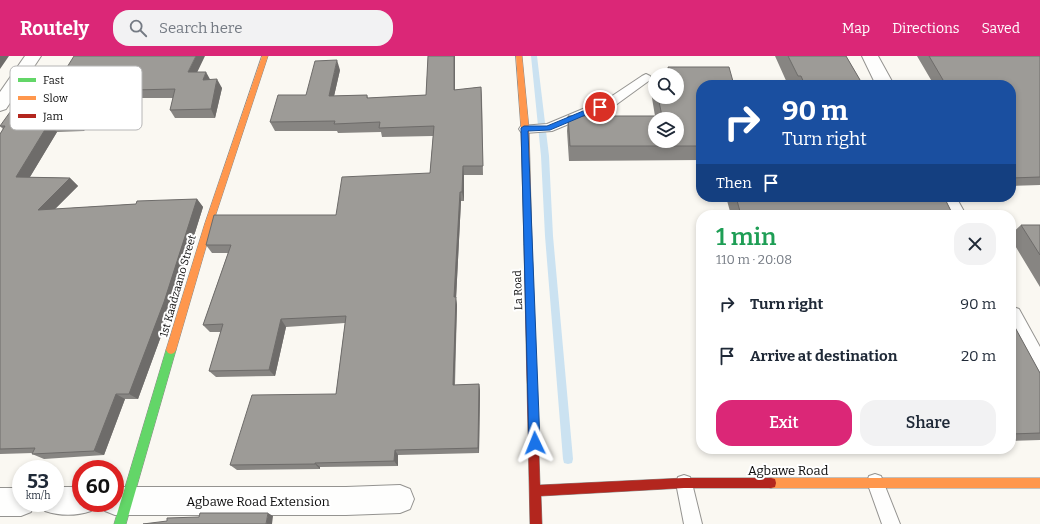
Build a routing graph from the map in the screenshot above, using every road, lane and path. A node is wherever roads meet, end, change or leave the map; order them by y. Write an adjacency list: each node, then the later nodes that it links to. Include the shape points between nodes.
1 (33, 56): 5 (street)
2 (265, 56): 17 (street, 1st Kaadzaano Street, via 209,223)
3 (519, 56): 10 (street, La Road)
4 (870, 56): 7 (street)
5 (26, 66)
6 (646, 78): 10 (lane, via 613,101 544,128)
7 (883, 80)
8 (10, 90): 9 (street)
9 (0, 105)
10 (524, 128): 16 (street, La Road)
11 (1016, 325): 12 (street)
12 (1040, 370)
13 (875, 482): 14 (street, Agbawe Road); 15 (street, Agbawe Road); 25 (lane)
14 (684, 483): 16 (street, Agbawe Road); 23 (lane)
15 (1040, 483)
16 (536, 491): 22 (street, La Road)
17 (124, 499)
18 (400, 499): 21 (street, Agbawe Road Extension)
19 (0, 502): 20 (street)
20 (12, 502)
21 (124, 509)
22 (536, 524)
23 (693, 524)
24 (885, 524): 25 (lane)
25 (891, 524)

